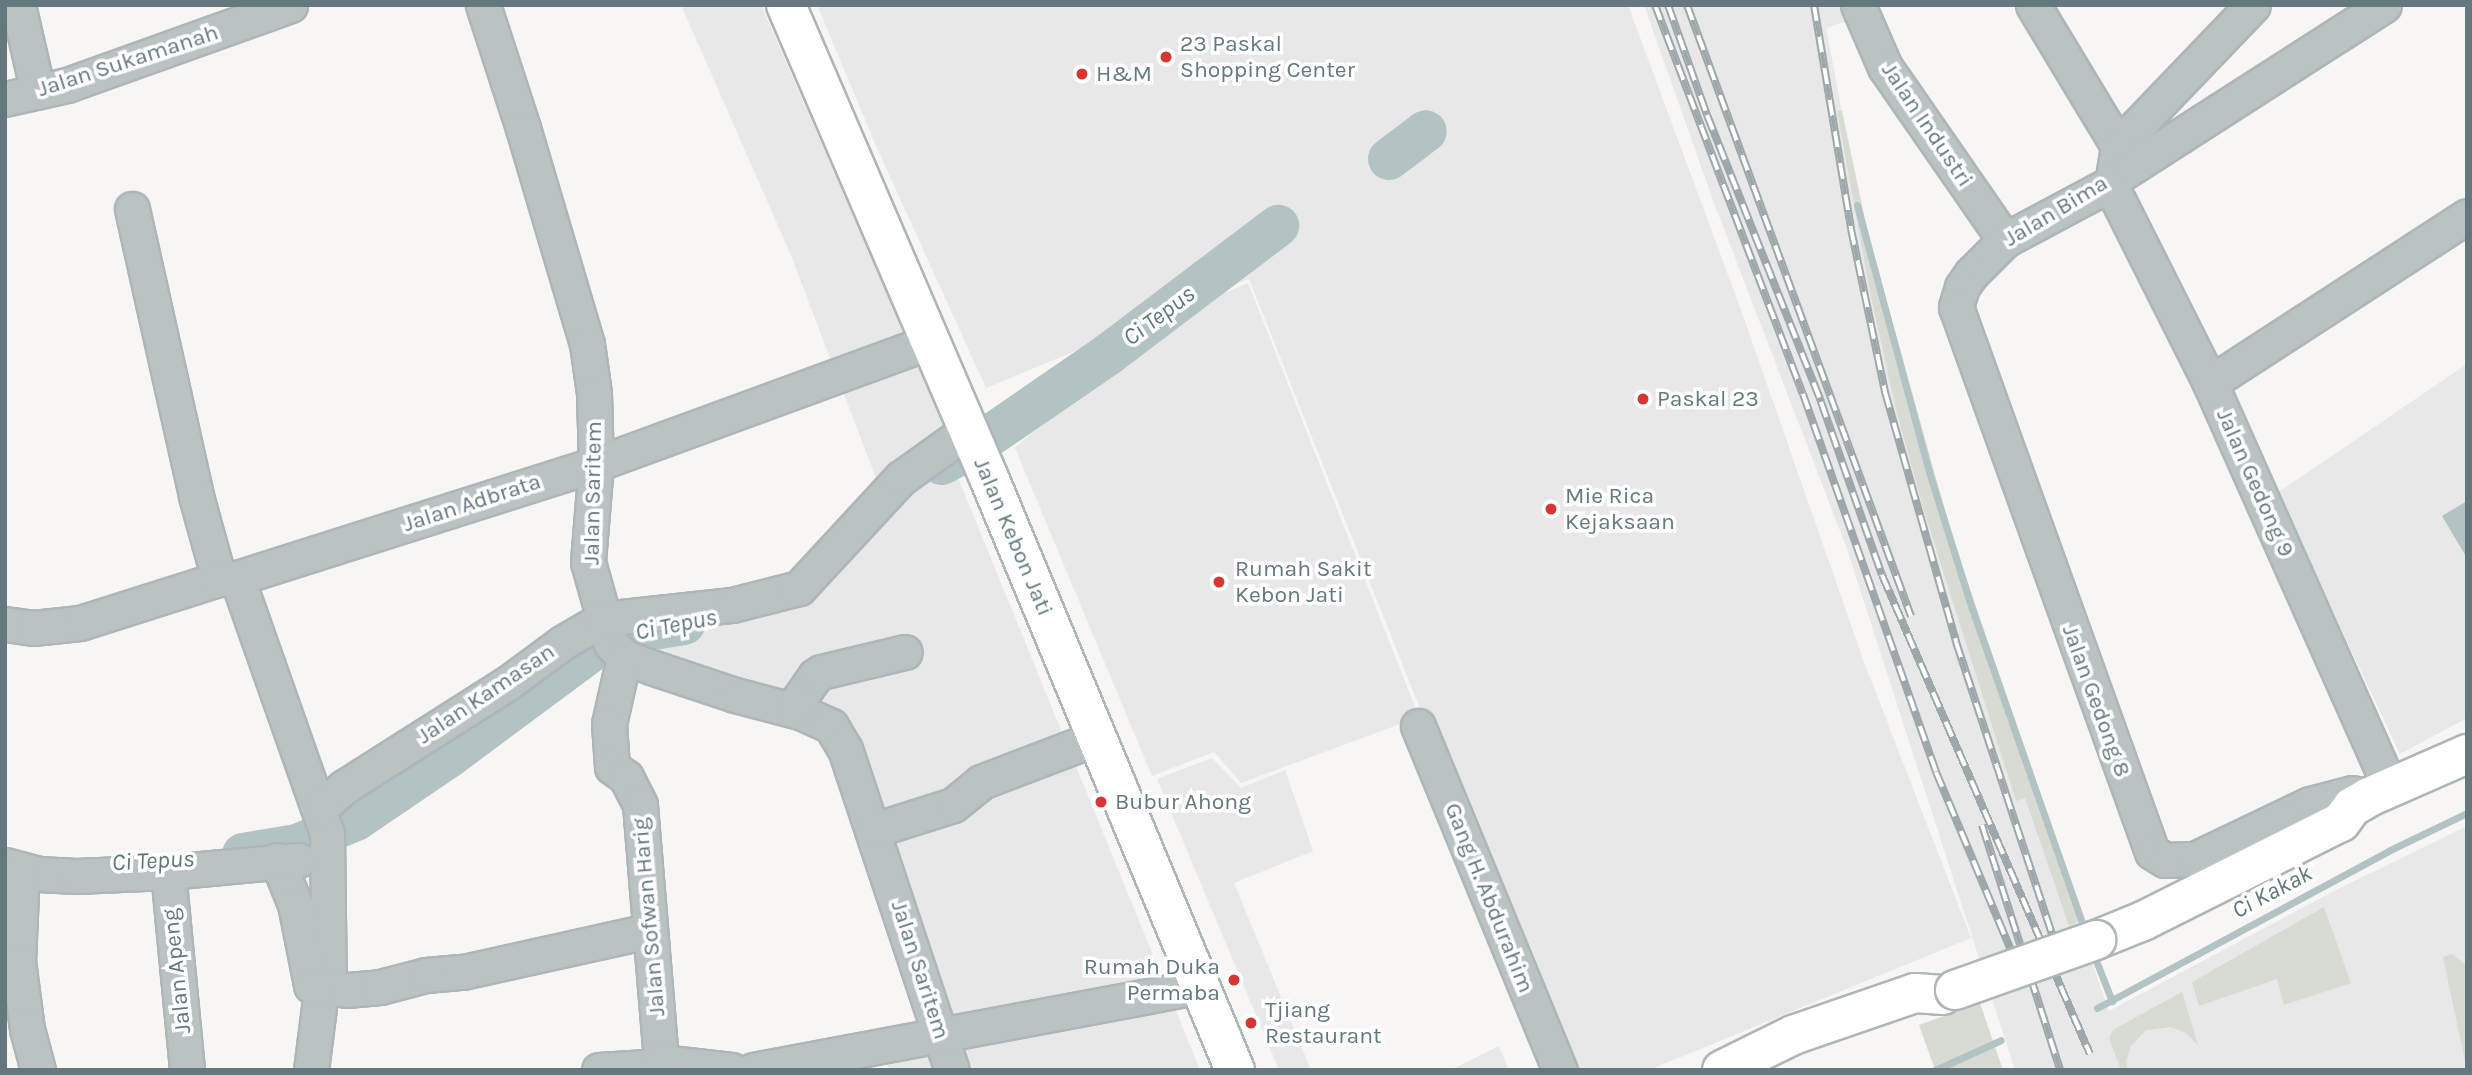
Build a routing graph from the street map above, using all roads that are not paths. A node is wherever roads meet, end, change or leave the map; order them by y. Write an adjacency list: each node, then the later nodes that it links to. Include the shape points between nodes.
1 (18, 5): 9 (street)
2 (290, 5): 9 (street, Jalan Sukamanah, via 156,55)
3 (483, 5): 20 (street, Jalan Saritem, via 579,310 594,393)
4 (786, 5): 17 (main road, Jalan Kebon Jati)
5 (1858, 5): 15 (street, Jalan Industri, via 1885,67)
6 (2033, 5): 11 (street)
7 (2384, 5): 12 (street)
8 (2251, 6): 11 (street, Jalan Bima)
9 (37, 92): 10 (street, Jalan Sukamanah)
10 (5, 99)
11 (2118, 146): 12 (street, Jalan Bima)
12 (2112, 182): 15 (street, Jalan Bima); 18 (street, Jalan Gedong 9)
13 (132, 209): 21 (street, via 196,496)
14 (2467, 216): 18 (street)
15 (2005, 240): 16 (street, Jalan Bima, via 1962,287 1956,307)
16 (1962, 330): 30 (street, Jalan Gedong 8, via 2152,852 2165,860 2195,859 2310,804 2352,793)
17 (929, 342): 19 (main road, Jalan Kebon Jati); 20 (street, Jalan Adbrata)
18 (2210, 383): 30 (street, Jalan Gedong 9)
19 (970, 434): 23 (street, Jalan Kamasan, via 901,478 799,588); 27 (main road, Jalan Kebon Jati)
20 (596, 464): 21 (street, Jalan Adbrata); 23 (street, Jalan Saritem, via 588,562)
21 (228, 578): 22 (street, Jalan Adbrata, via 79,623 33,628); 32 (street)
22 (5, 624)
23 (611, 637): 25 (street, Jalan Saritem, via 735,695); 32 (street, Jalan Kamasan, via 562,643 508,683 344,787); 37 (street, Jalan Sofwan Harig, via 612,767 626,777 640,805)
24 (905, 652): 25 (street, via 821,672)
25 (792, 709): 33 (street, Jalan Saritem, via 831,726 845,750)
26 (1418, 726): 51 (street, Gang H. Abdurahim)
27 (1096, 738): 33 (street, via 981,782 953,805); 38 (main road, Jalan Kebon Jati)
28 (2467, 754): 30 (main road)
29 (2467, 778): 31 (main road, via 2369,821)
30 (2379, 792): 31 (main road, via 2352,807)
31 (2341, 822): 40 (main road, bridge, via 2143,921)
32 (323, 827): 34 (street, Jalan Kamasan, via 301,859); 39 (street)
33 (874, 830): 41 (street, Jalan Saritem)
34 (277, 860): 36 (street, Jalan Kamasan); 39 (street, via 295,904 312,985)
35 (14, 867): 36 (street, Jalan Kamasan, via 76,876); 43 (street, via 18,961)
36 (168, 872): 44 (street, Jalan Apeng)
37 (648, 930): 39 (street, via 463,972 369,988); 42 (street, Jalan Sofwan Harig)
38 (1200, 986): 41 (street); 50 (main road, Jalan Kebon Jati)
39 (328, 987): 45 (street, via 320,999)
40 (1949, 992): 52 (main road, via 1915,993 1793,1035); 53 (main road, via 1919,1013)
41 (941, 1033): 48 (street); 49 (street, Jalan Saritem)
42 (661, 1062): 46 (street); 47 (street)
43 (38, 1070)
44 (187, 1070)
45 (311, 1070)
46 (599, 1070)
47 (732, 1070)
48 (753, 1070)
49 (953, 1070)
50 (1235, 1070)
51 (1560, 1070)
52 (1722, 1070)
53 (1772, 1070)

